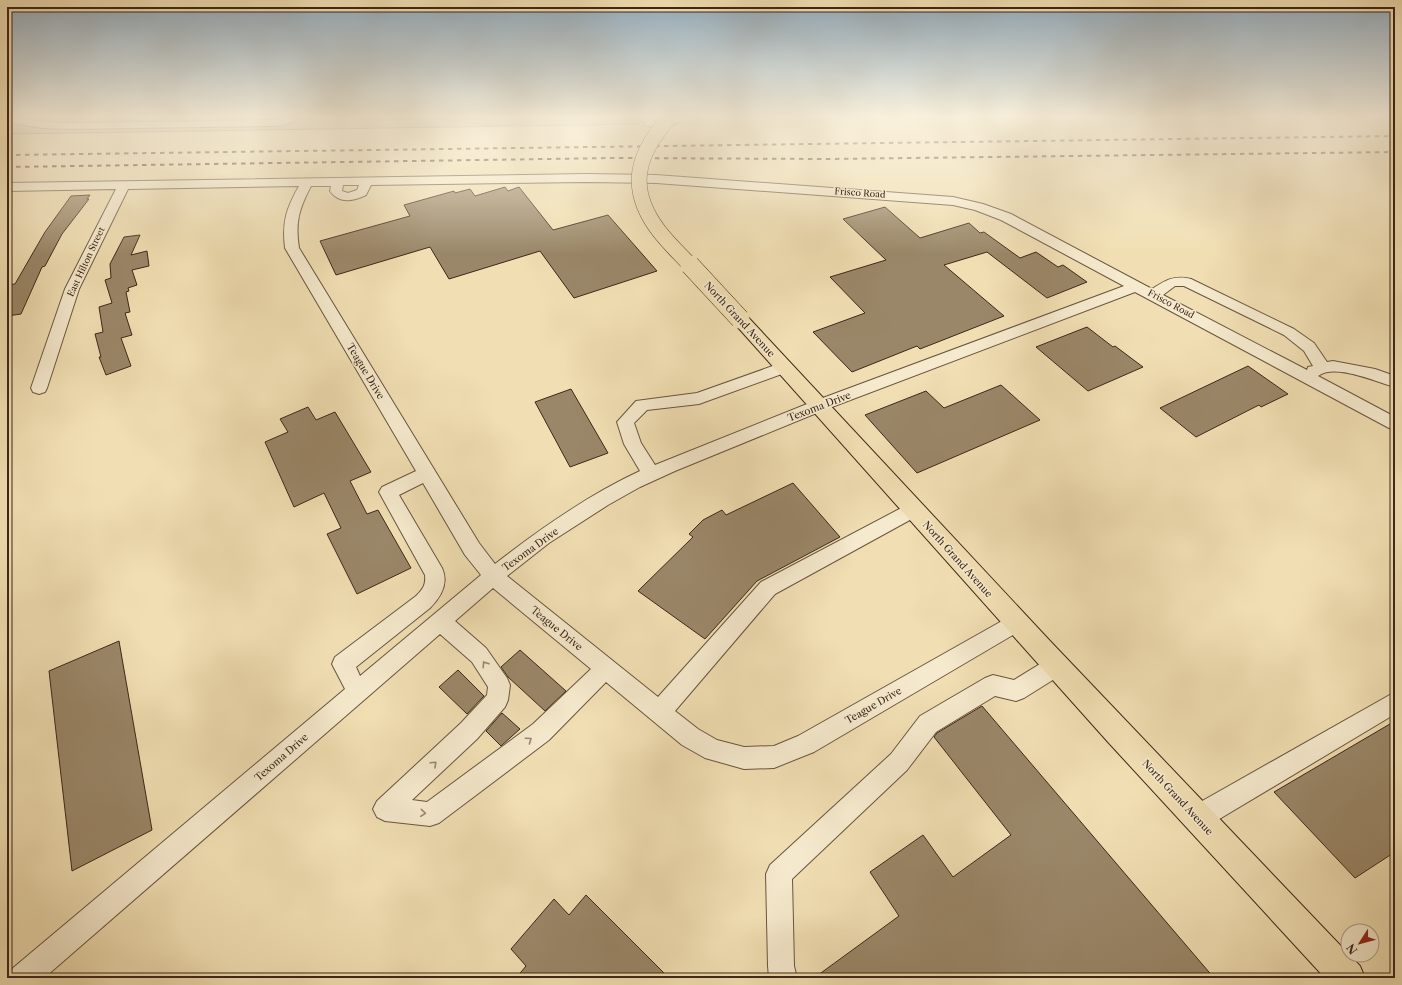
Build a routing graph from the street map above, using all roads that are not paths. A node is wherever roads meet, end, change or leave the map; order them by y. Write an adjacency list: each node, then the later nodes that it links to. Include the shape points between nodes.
1 (642, 162): 6 (main road, North Grand Avenue, bridge, via 639,190 656,227)
2 (307, 182): 3 (street, Frisco Road); 5 (street, Frisco Road, via 656,179 953,201 1006,217); 13 (street, Teague Drive, via 291,212 289,228 292,248)
3 (124, 184): 4 (street, Frisco Road); 10 (street, East Hilton Street, via 72,289)
4 (7, 187)
5 (1145, 290): 7 (street, Texoma Drive, via 1172,282 1186,282 1289,332 1309,347); 8 (street, Frisco Road); 11 (street, Texoma Drive)
6 (784, 367): 11 (main road, North Grand Avenue); 14 (street, via 699,398 642,405 625,422 632,444)
7 (1323, 369): 8 (street, via 1314,372); 9 (street, via 1333,366 1375,374)
8 (1310, 378): 12 (street, Frisco Road)
9 (1395, 382)
10 (39, 388)
11 (818, 406): 14 (street, Texoma Drive); 15 (main road, North Grand Avenue)
12 (1395, 424)
13 (427, 474): 16 (street, Teague Drive, via 472,549); 21 (street, via 388,492 435,574 436,583 433,592 423,602 343,664)
14 (651, 474): 16 (street, Texoma Drive, via 602,500 542,538)
15 (913, 510): 18 (main road, North Grand Avenue); 23 (street, via 768,588)
16 (493, 576): 17 (street, Texoma Drive); 20 (street, Teague Drive)
17 (440, 622): 20 (street, via 480,655 499,685 497,700 469,731 385,809 430,814 540,732); 21 (street, Texoma Drive)
18 (1016, 623): 19 (main road, North Grand Avenue); 23 (street, Teague Drive, via 806,744 774,757 744,758 713,750 690,738)
19 (1056, 666): 24 (main road, North Grand Avenue); 26 (street, via 1016,691 993,685 928,724 899,762 779,874)
20 (606, 668): 23 (street, Teague Drive)
21 (357, 692): 25 (street, Texoma Drive)
22 (1395, 702): 24 (street)
23 (660, 712)
24 (1197, 818): 27 (main road, North Grand Avenue)
25 (23, 978)
26 (783, 978)
27 (1348, 978)

